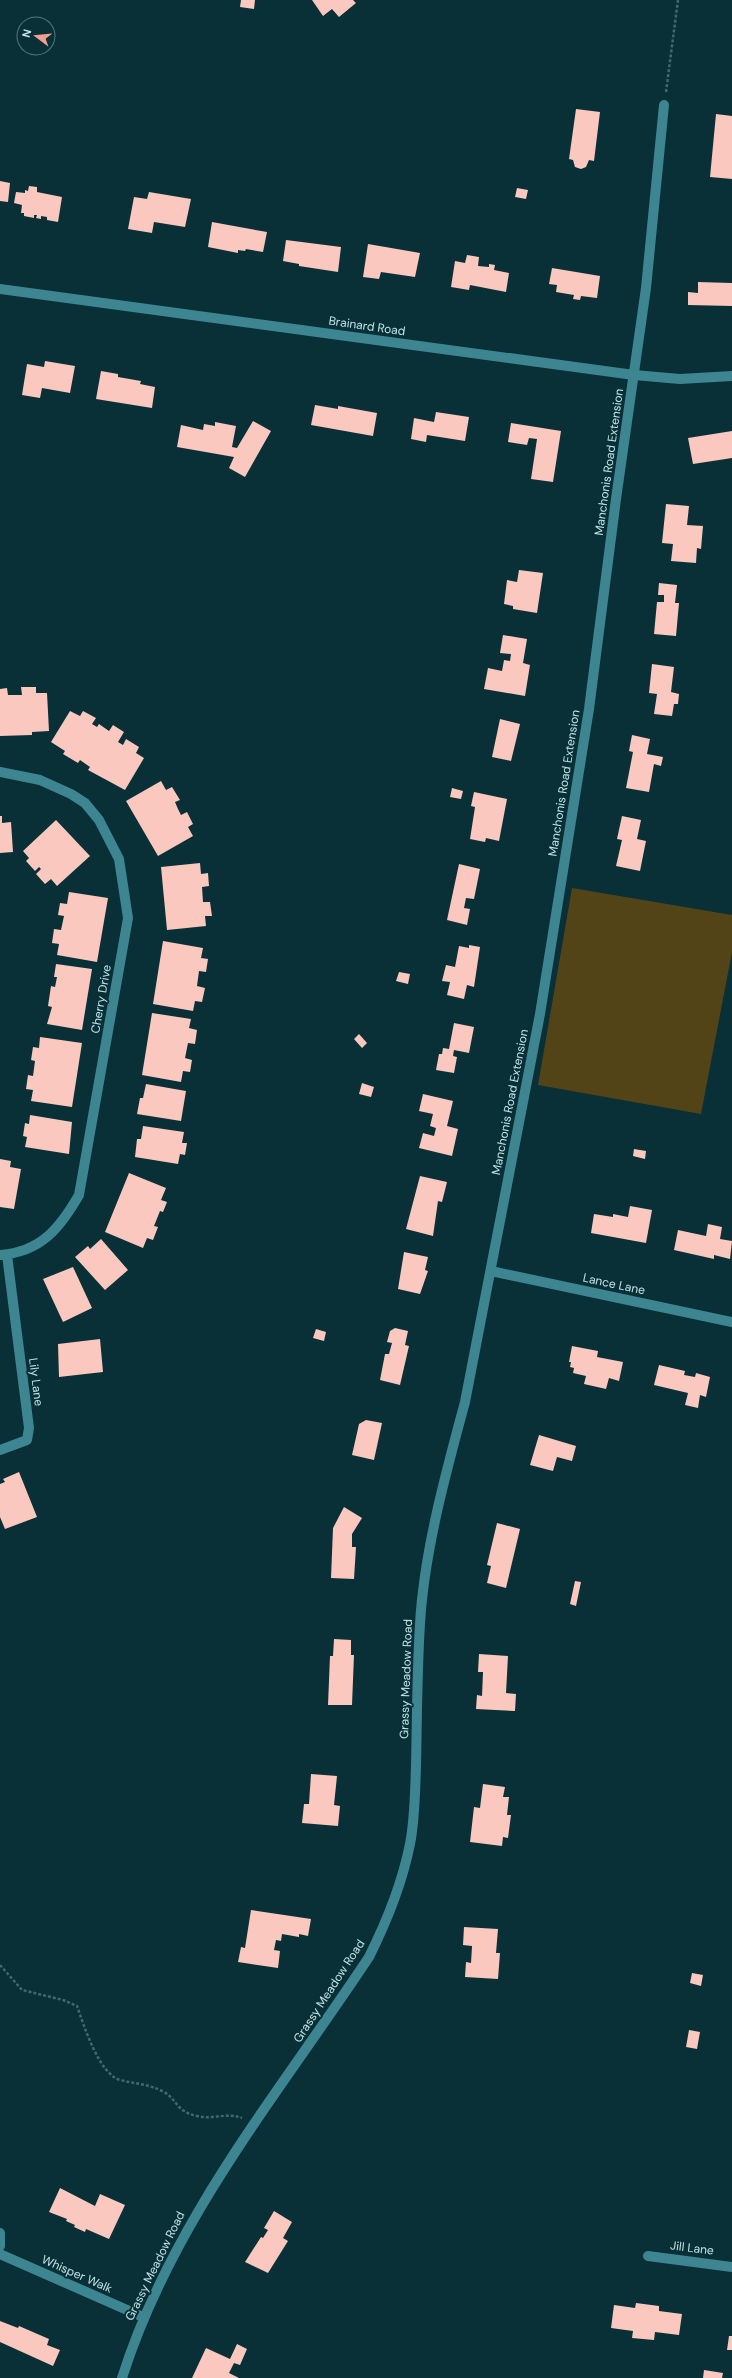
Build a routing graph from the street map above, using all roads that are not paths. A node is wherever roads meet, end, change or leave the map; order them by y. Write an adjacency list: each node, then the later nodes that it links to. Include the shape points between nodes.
1 (664, 105): 3 (street, Manchonis Road Extension, via 646,288)
2 (0, 289): 3 (street, Brainard Road)
3 (634, 375): 4 (street, Brainard Road, via 680,379); 7 (street, Manchonis Road Extension, via 589,709 540,1014)
4 (732, 376)
5 (0, 772): 6 (street, Cherry Drive, via 40,780 86,803 99,820 119,859 128,918 79,1195 67,1217 40,1244)
6 (4, 1255): 9 (street, Lily Lane, via 29,1428 27,1440)
7 (491, 1271): 8 (street, Lance Lane); 10 (street, Manchonis Road Extension, via 465,1402)
8 (732, 1322)
9 (0, 1450)
10 (450, 1459): 16 (street, Grassy Meadow Road, via 434,1532 420,1623 415,1789 410,1842 402,1878 369,1957 188,2226)
11 (0, 2233): 12 (street)
12 (0, 2246)
13 (0, 2254): 16 (street, Whisper Walk)
14 (648, 2256): 15 (street, Jill Lane)
15 (732, 2267)
16 (143, 2317): 17 (street, Grassy Meadow Road)
17 (122, 2378)

